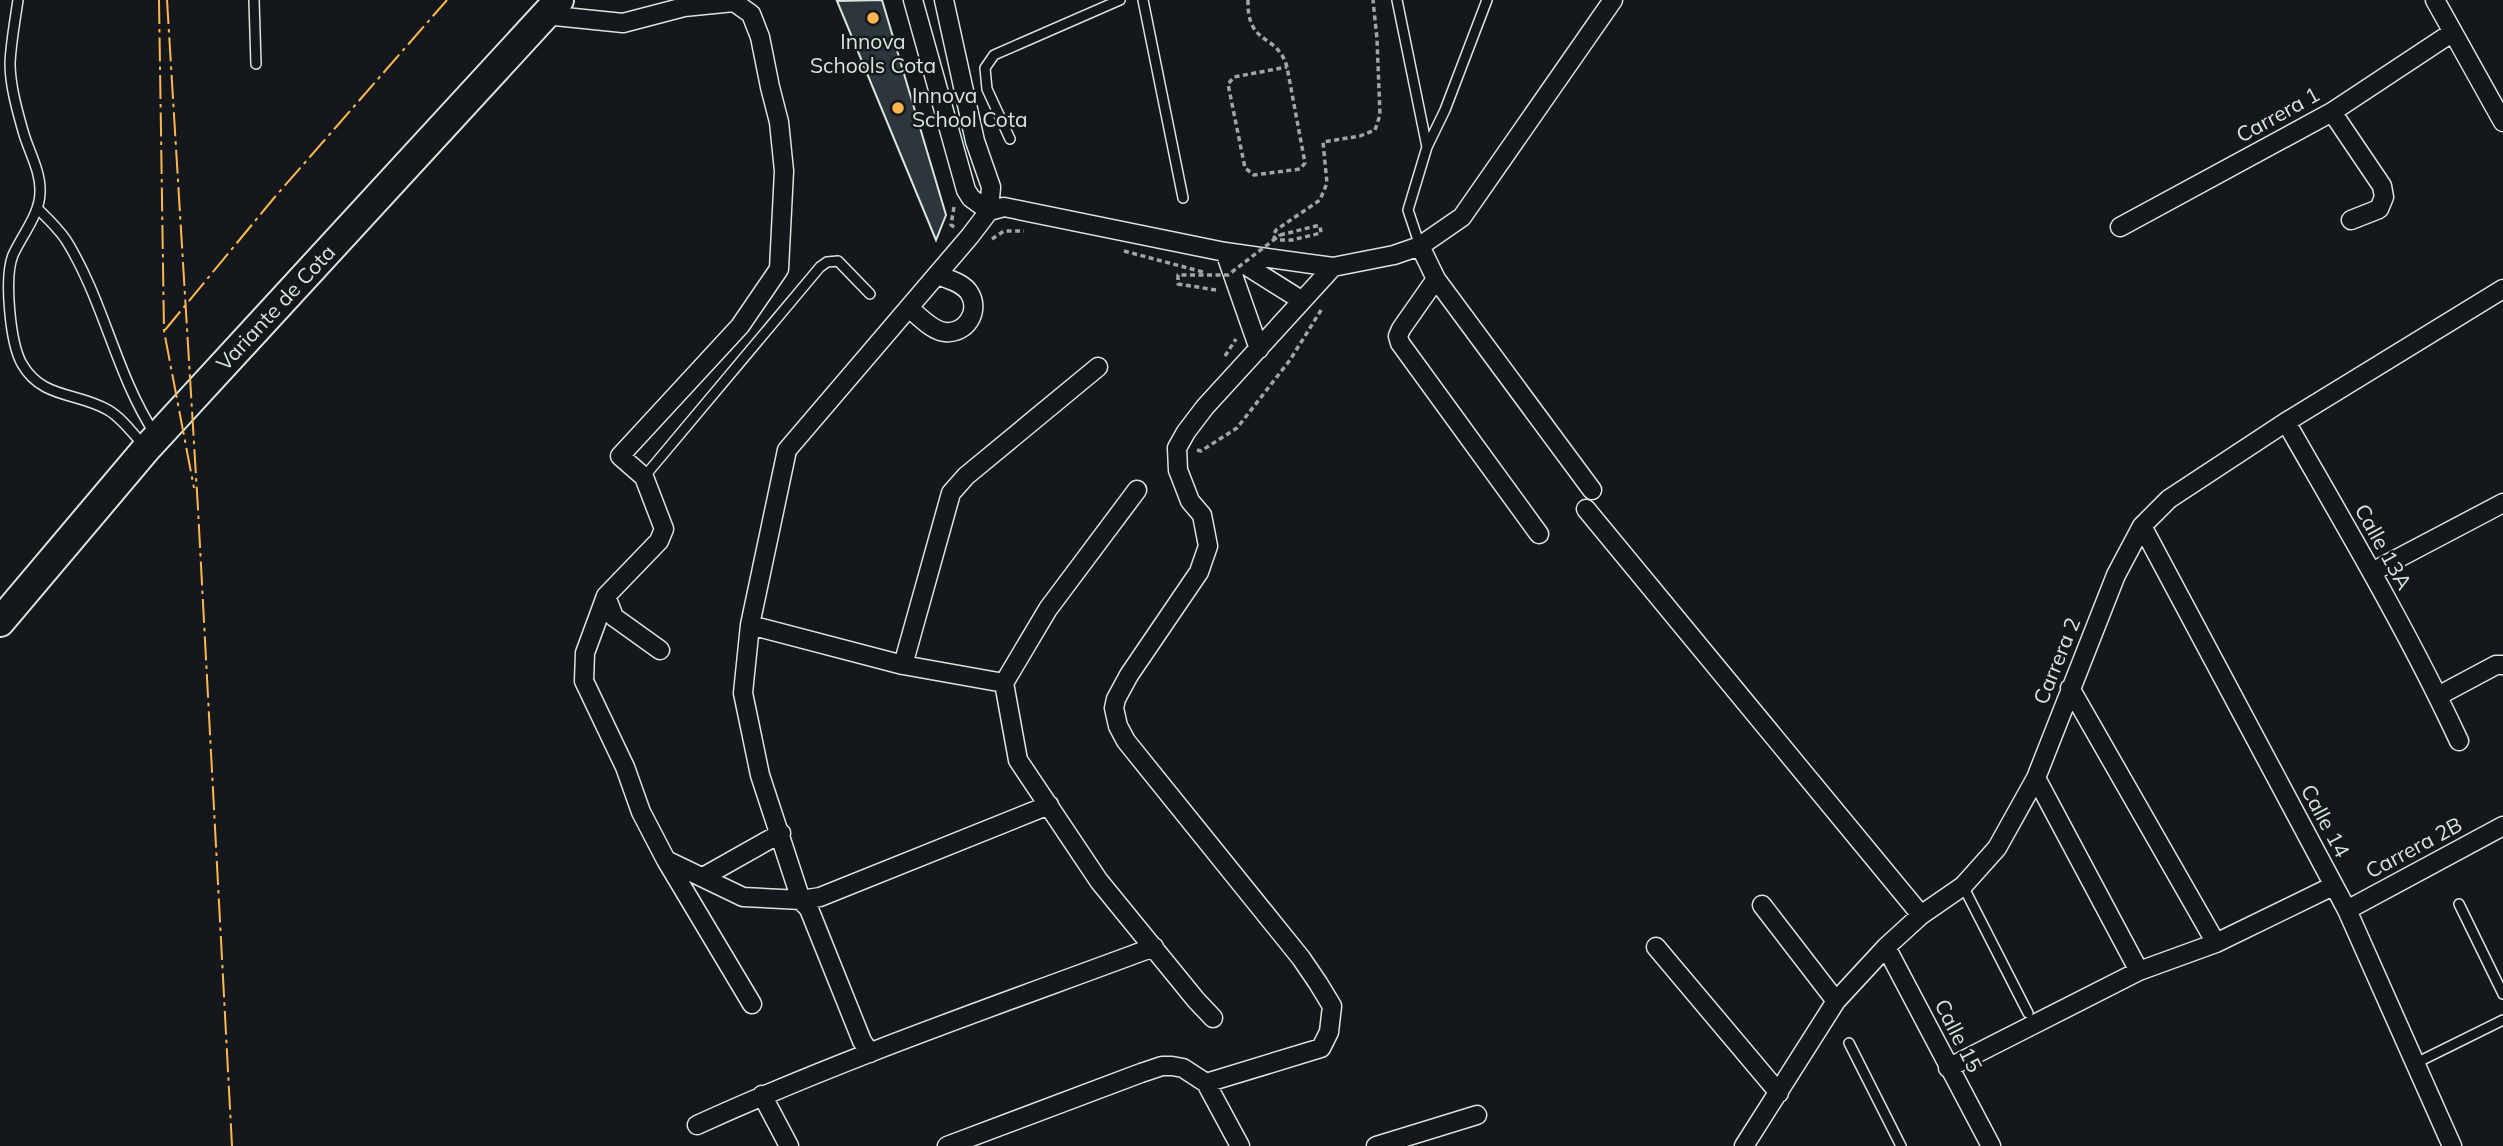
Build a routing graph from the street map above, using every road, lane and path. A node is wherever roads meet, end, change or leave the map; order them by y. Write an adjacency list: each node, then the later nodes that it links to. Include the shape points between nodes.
1 (18, 0): 23 (lane, via 10,65 23,134 41,191)
2 (254, 0): 15 (lane)
3 (913, 0): 24 (street, via 966,190)
4 (944, 0): 24 (street, via 975,141 991,187)
5 (1120, 0): 19 (lane, via 994,55 985,68 987,89)
6 (1143, 0): 21 (lane)
7 (1248, 0): 16 (path, via 1251,28 1283,54)
8 (1373, 0): 39 (path, bridge, via 1380,115 1376,130 1324,142 1327,183 1320,200 1273,236 1277,240 1292,240 1321,234 1320,226 1315,226 1280,235 1274,239 1228,275 1178,275 1178,284)
9 (1397, 0): 20 (lane)
10 (1487, 0): 20 (lane)
11 (1613, 0): 30 (street, via 1462,217)
12 (2435, 0): 14 (street)
13 (552, 8): 50 (main road, Variante de Cota); 52 (street, via 623,23 684,7 734,2 751,14 760,37 779,121 784,171 779,270 740,326 620,456)
14 (2453, 32): 17 (street, Carrera 1); 18 (street)
15 (256, 64)
16 (1287, 67): 16 (path, via 1234,78 1228,84 1245,168 1254,175 1300,169 1305,163)
17 (2332, 112): 25 (street, via 2382,187 2384,197 2379,209); 26 (street, Carrera 1)
18 (2503, 122)
19 (1010, 139)
20 (1427, 148): 30 (lane, via 1408,210)
21 (1183, 198)
22 (953, 201): 29 (path, via 951,225)
23 (37, 208): 50 (lane, via 65,238 86,277); 50 (lane, via 9,271 9,302 20,362 49,390 111,411)
24 (993, 219): 27 (path); 29 (street); 31 (street, via 1004,207)
25 (2351, 220)
26 (2120, 227)
27 (1034, 229)
28 (1026, 231): 29 (path, via 1004,231)
29 (976, 241): 35 (street)
30 (1420, 246): 33 (street); 36 (street)
31 (1225, 252): 33 (street); 42 (street); 46 (street)
32 (1159, 254): 37 (path, bridge, via 1120,248)
33 (1333, 267): 42 (street)
34 (1215, 270): 38 (path)
35 (937, 275): 44 (street); 44 (street, via 959,283 970,293 974,307 970,321 959,330 944,332)
36 (1436, 279): 53 (street); 58 (street, via 1401,329 1400,343)
37 (1219, 280)
38 (1229, 280)
39 (1216, 289)
40 (2503, 289): 49 (street, Carrera 2)
41 (870, 294): 52 (lane, via 838,261 820,267)
42 (1301, 300): 46 (street)
43 (1324, 305): 51 (path, via 1290,360 1237,428 1201,450)
44 (909, 308): 62 (street, via 787,450)
45 (1240, 331): 47 (path)
46 (1259, 349): 51 (street, via 1205,407)
47 (1220, 362)
48 (1098, 367): 64 (street, via 951,493)
49 (2286, 422): 57 (street, Carrera 2, via 2169,499); 59 (street, Calle 13A)
50 (152, 443): 61 (main road, Variante de Cota)
51 (1177, 448): 98 (street, via 1178,470 1190,501 1202,515 1208,546 1199,572 1116,699 1118,726 1301,958 1332,1006 1329,1032 1321,1048)
52 (644, 477): 60 (street, via 664,529 659,541)
53 (1592, 489)
54 (1137, 490): 66 (street, via 1048,610)
55 (2503, 503): 59 (street)
56 (1586, 509): 82 (street)
57 (2142, 526): 67 (street, Carrera 2, via 2116,575); 77 (street, Calle 14)
58 (1539, 534)
59 (2372, 572): 68 (street, Calle 13A)
60 (606, 596): 63 (street, via 614,617); 74 (street, via 585,653 584,681)
61 (0, 622)
62 (750, 625): 64 (street); 73 (street, via 743,693 760,775)
63 (660, 650)
64 (903, 665): 66 (street)
65 (2503, 665): 68 (street)
66 (1004, 683): 71 (street, via 1018,760)
67 (2070, 688): 70 (street, Carrera 2); 83 (street)
68 (2438, 696): 69 (street, Calle 13A)
69 (2459, 741)
70 (2036, 778): 76 (street, Carrera 2, via 1997,848); 87 (street)
71 (1049, 805): 78 (street, via 820,897); 84 (street, via 1099,881)
72 (2503, 825): 81 (street, Carrera 2B)
73 (781, 832): 75 (street); 78 (street)
74 (666, 860): 75 (street); 90 (street)
75 (703, 877): 78 (street, via 743,898)
76 (1963, 886): 82 (street, Carrera 2); 91 (lane)
77 (2333, 886): 81 (street, Calle 14); 83 (street)
78 (802, 900): 95 (street)
79 (2459, 904): 88 (lane)
80 (1762, 905): 89 (street)
81 (2347, 910): 96 (street, Calle 14)
82 (1921, 915): 86 (street, Carrera 2)
83 (2216, 943): 87 (street)
84 (1154, 947): 92 (street); 95 (street)
85 (1656, 947): 99 (street)
86 (1886, 947): 89 (street, Carrera 2); 97 (street, Calle 15)
87 (2139, 971): 97 (street)
88 (2503, 994)
89 (1836, 1001): 99 (street, Carrera 2)
90 (752, 1004)
91 (2028, 1013)
92 (1213, 1018)
93 (2503, 1020): 96 (lane)
94 (1849, 1043): 108 (lane)
95 (870, 1052): 100 (street)
96 (2414, 1064): 110 (street, Calle 14)
97 (1948, 1068): 109 (street, Calle 15)
98 (1206, 1083): 104 (street, via 1183,1068 1162,1066); 105 (street)
99 (1779, 1093): 107 (street, Carrera 2)
100 (762, 1095): 102 (street); 103 (street)
101 (1477, 1115): 106 (street)
102 (697, 1125)
103 (789, 1146)
104 (947, 1146)
105 (1240, 1146)
106 (1376, 1146)
107 (1744, 1146)
108 (1902, 1146)
109 (1991, 1146)
110 (2452, 1146)

